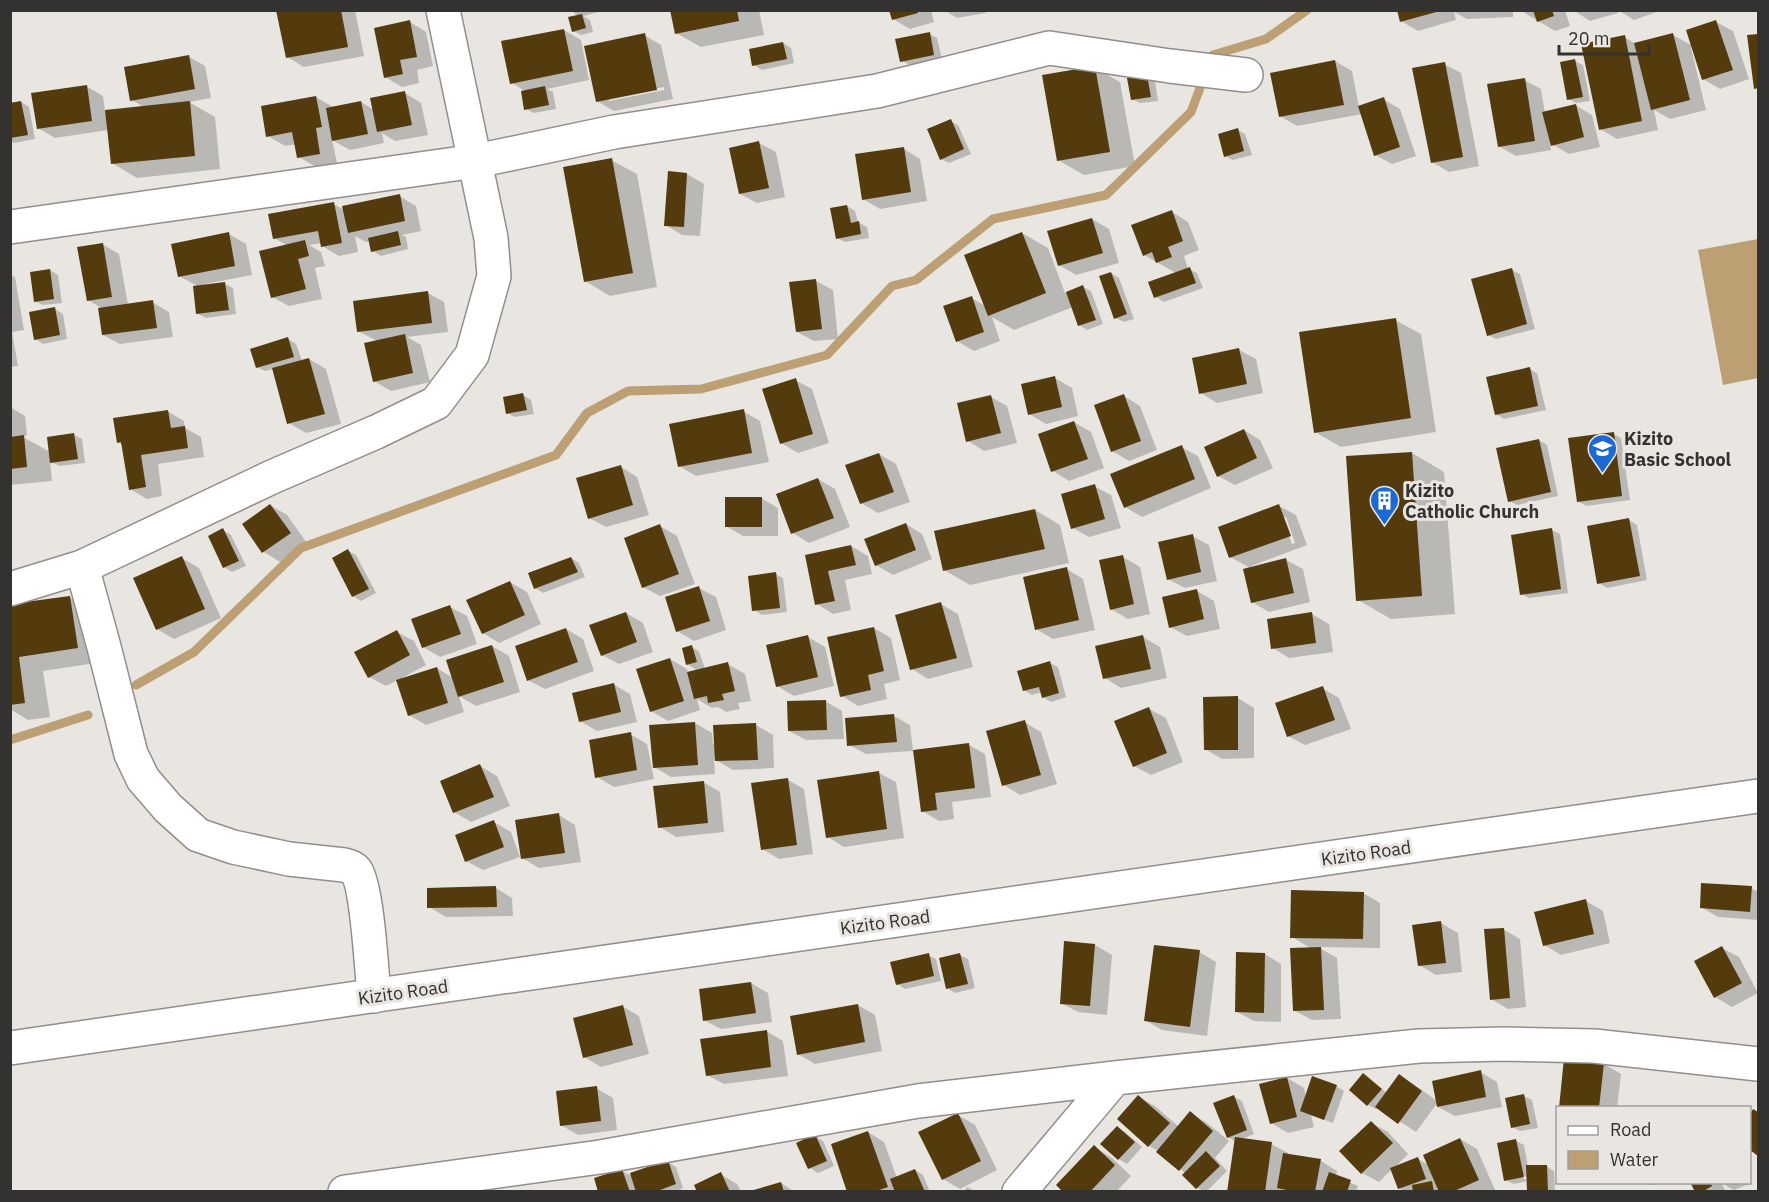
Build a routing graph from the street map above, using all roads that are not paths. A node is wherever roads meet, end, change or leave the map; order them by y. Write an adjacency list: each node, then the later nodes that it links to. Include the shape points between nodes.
1 (443, 10): 3 (street)
2 (1246, 75): 3 (street, via 1049,48 877,92 614,132)
3 (476, 160): 4 (street); 5 (street, via 494,276 472,355 436,403)
4 (10, 226)
5 (82, 567): 6 (street); 8 (street, via 131,754 143,779 198,835 288,859 352,867 364,901)
6 (10, 589)
7 (1758, 796): 8 (street, Kizito Road)
8 (374, 996): 9 (street, Kizito Road)
9 (10, 1048)
10 (1758, 1064): 11 (street, via 1594,1046 1504,1044 1419,1046)
11 (1115, 1078): 12 (street, via 918,1101 600,1157); 13 (street)
12 (345, 1191)
13 (1019, 1191)

